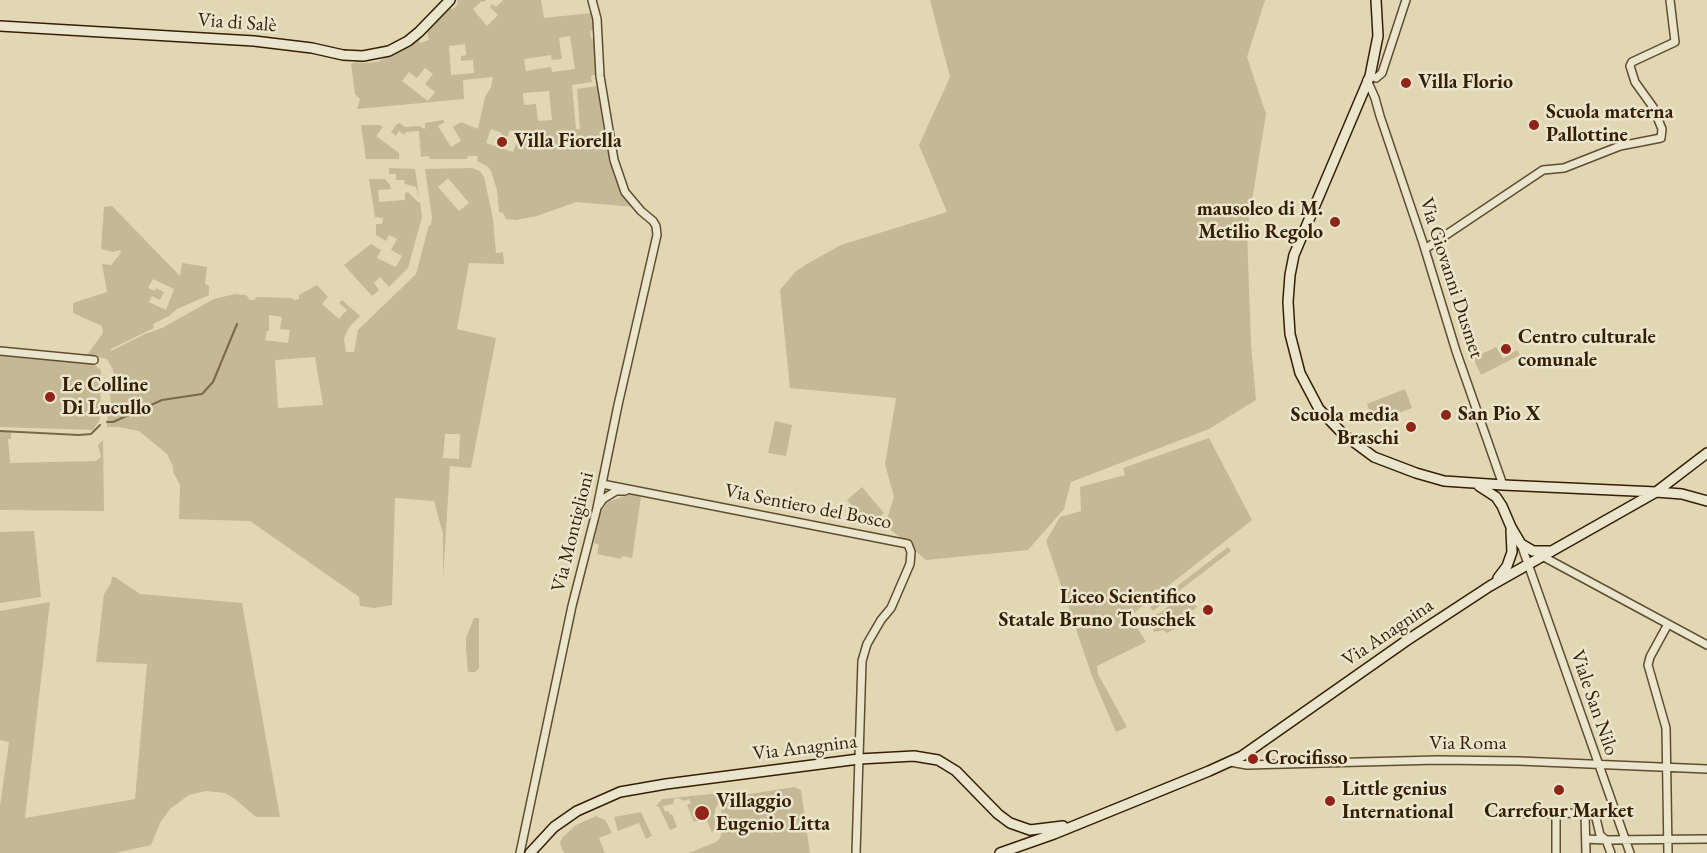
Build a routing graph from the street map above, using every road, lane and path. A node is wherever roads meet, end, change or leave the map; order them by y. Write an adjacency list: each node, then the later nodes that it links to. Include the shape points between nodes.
1 (450, 0): 6 (main road, Via di Salè, via 408,41 385,52 363,56 263,42)
2 (592, 0): 13 (street, Via Montiglioni, via 614,160 625,192 653,221 657,235)
3 (1376, 0): 7 (main road, via 1378,36)
4 (1406, 0): 7 (street, via 1382,73)
5 (1670, 0): 8 (street, via 1674,42 1630,66 1635,82 1653,107 1662,129 1661,138 1620,146 1564,168 1543,170)
6 (0, 26)
7 (1368, 78): 8 (street, Via Giovanni Dusmet); 12 (main road, via 1294,255 1288,316 1300,373 1319,409 1343,434 1374,457 1435,478)
8 (1425, 249): 14 (street, Via Giovanni Dusmet)
9 (0, 351): 10 (street)
10 (94, 360)
11 (1707, 453): 18 (main road, Via Anagnina)
12 (1472, 483): 14 (main road); 21 (main road, via 1487,490)
13 (602, 484): 16 (street, Via Sentiero del Bosco); 22 (street, Via Montiglioni)
14 (1503, 485): 15 (main road)
15 (1515, 486): 17 (main road); 21 (main road, via 1503,496)
16 (633, 491): 22 (street, Via Sentiero del Bosco, via 616,491 603,498); 30 (street, Via Sentiero del Bosco, via 908,544 910,564 891,608 867,644 862,661)
17 (1633, 491): 18 (main road); 20 (main road, via 1637,497)
18 (1656, 492): 19 (main road); 20 (main road, Via Anagnina)
19 (1707, 501)
20 (1634, 505): 25 (main road, Via Anagnina)
21 (1502, 506): 23 (main road)
22 (597, 508): 40 (street, Via Montiglioni)
23 (1511, 527): 24 (main road); 27 (main road, via 1512,552 1500,577)
24 (1521, 544): 25 (main road); 26 (street, Viale San Nilo)
25 (1547, 554): 26 (main road, Via Anagnina); 28 (street)
26 (1528, 564): 27 (main road, Via Anagnina); 32 (street, Viale San Nilo)
27 (1490, 586): 31 (main road, Via Anagnina)
28 (1668, 624): 29 (street); 33 (street, via 1648,665 1665,723)
29 (1707, 645)
30 (859, 759): 39 (main road, Via Anagnina, via 915,756 938,760 966,780 998,814); 46 (main road, Via Anagnina, via 620,792 577,811); 50 (street, Via Sentiero del Bosco)
31 (1230, 762): 32 (street, Via Roma); 38 (main road, Via Anagnina)
32 (1597, 763): 33 (street, Via Roma); 44 (street, Viale San Nilo)
33 (1665, 766): 34 (street, Via Roma); 45 (street)
34 (1707, 769)
35 (1556, 813): 36 (street); 37 (street); 52 (street)
36 (1585, 813): 41 (street, via 1596,818); 42 (street)
37 (1507, 814)
38 (1080, 823): 39 (main road, Via Anagnina); 47 (main road, Via Anagnina)
39 (1030, 830): 47 (main road, via 1029,838)
40 (523, 837): 46 (street, via 527,845); 48 (street, Via Montiglioni)
41 (1603, 837): 42 (street); 44 (street); 54 (street)
42 (1586, 839): 53 (street)
43 (1707, 839): 45 (street)
44 (1625, 840): 45 (street); 55 (street, Viale San Nilo)
45 (1668, 840): 56 (street)
46 (538, 843): 49 (main road, Via Anagnina)
47 (1020, 846): 51 (main road, Via Anagnina)
48 (520, 853)
49 (530, 853)
50 (856, 853)
51 (1000, 853)
52 (1556, 853)
53 (1586, 853)
54 (1611, 853)
55 (1630, 853)
56 (1668, 853)

